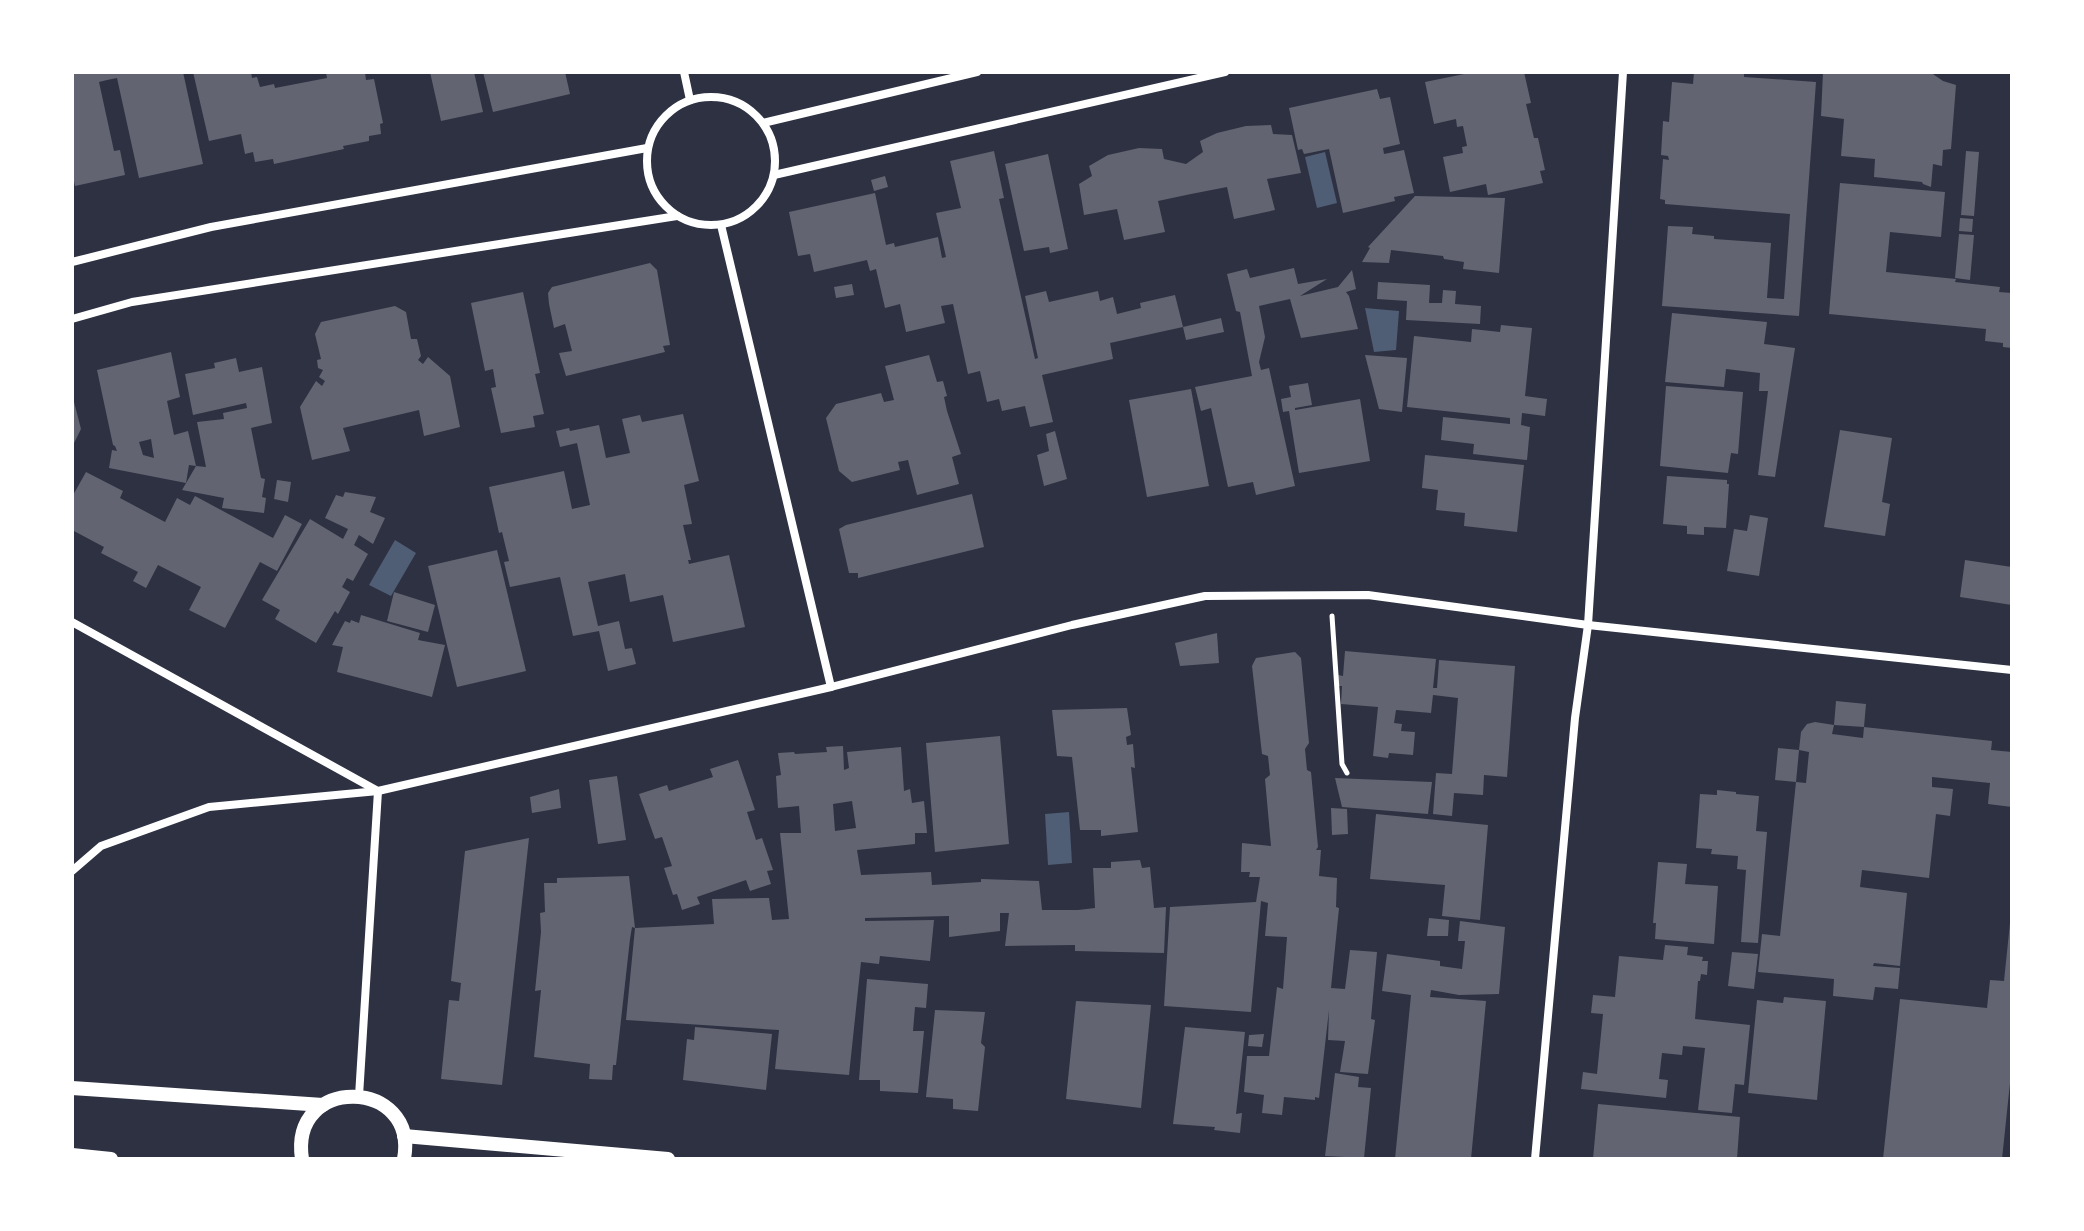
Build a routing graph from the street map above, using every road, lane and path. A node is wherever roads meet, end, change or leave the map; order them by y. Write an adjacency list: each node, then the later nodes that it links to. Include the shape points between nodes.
1 (684, 72): 5 (street)
2 (977, 72): 6 (street)
3 (1225, 72): 8 (street)
4 (1623, 72): 15 (street)
5 (690, 100): 6 (street, via 734,100); 7 (street, via 670,110 655,127)
6 (763, 123): 8 (street, via 773,143)
7 (647, 148): 9 (street, via 647,174 655,195); 11 (street, via 211,227)
8 (774, 175): 10 (street, via 766,196 751,212)
9 (677, 216): 10 (street); 12 (street, via 132,302)
10 (721, 225): 17 (street)
11 (72, 262)
12 (72, 319)
13 (1330, 595): 15 (street, via 1404,599); 17 (street, via 1205,596); 18 (path, via 1342,764)
14 (72, 622): 19 (street)
15 (1588, 625): 16 (street); 30 (street)
16 (2012, 670)
17 (831, 687): 19 (street)
18 (1347, 773)
19 (378, 791): 20 (street, via 209,807 101,846); 22 (street)
20 (72, 871)
21 (72, 1088): 23 (street)
22 (359, 1096): 23 (street); 24 (street, via 385,1106)
23 (323, 1105): 27 (street, via 305,1127)
24 (404, 1136): 28 (street); 29 (street)
25 (72, 1155): 26 (street)
26 (111, 1159)
27 (302, 1159)
28 (404, 1159)
29 (668, 1159)
30 (1535, 1159)

